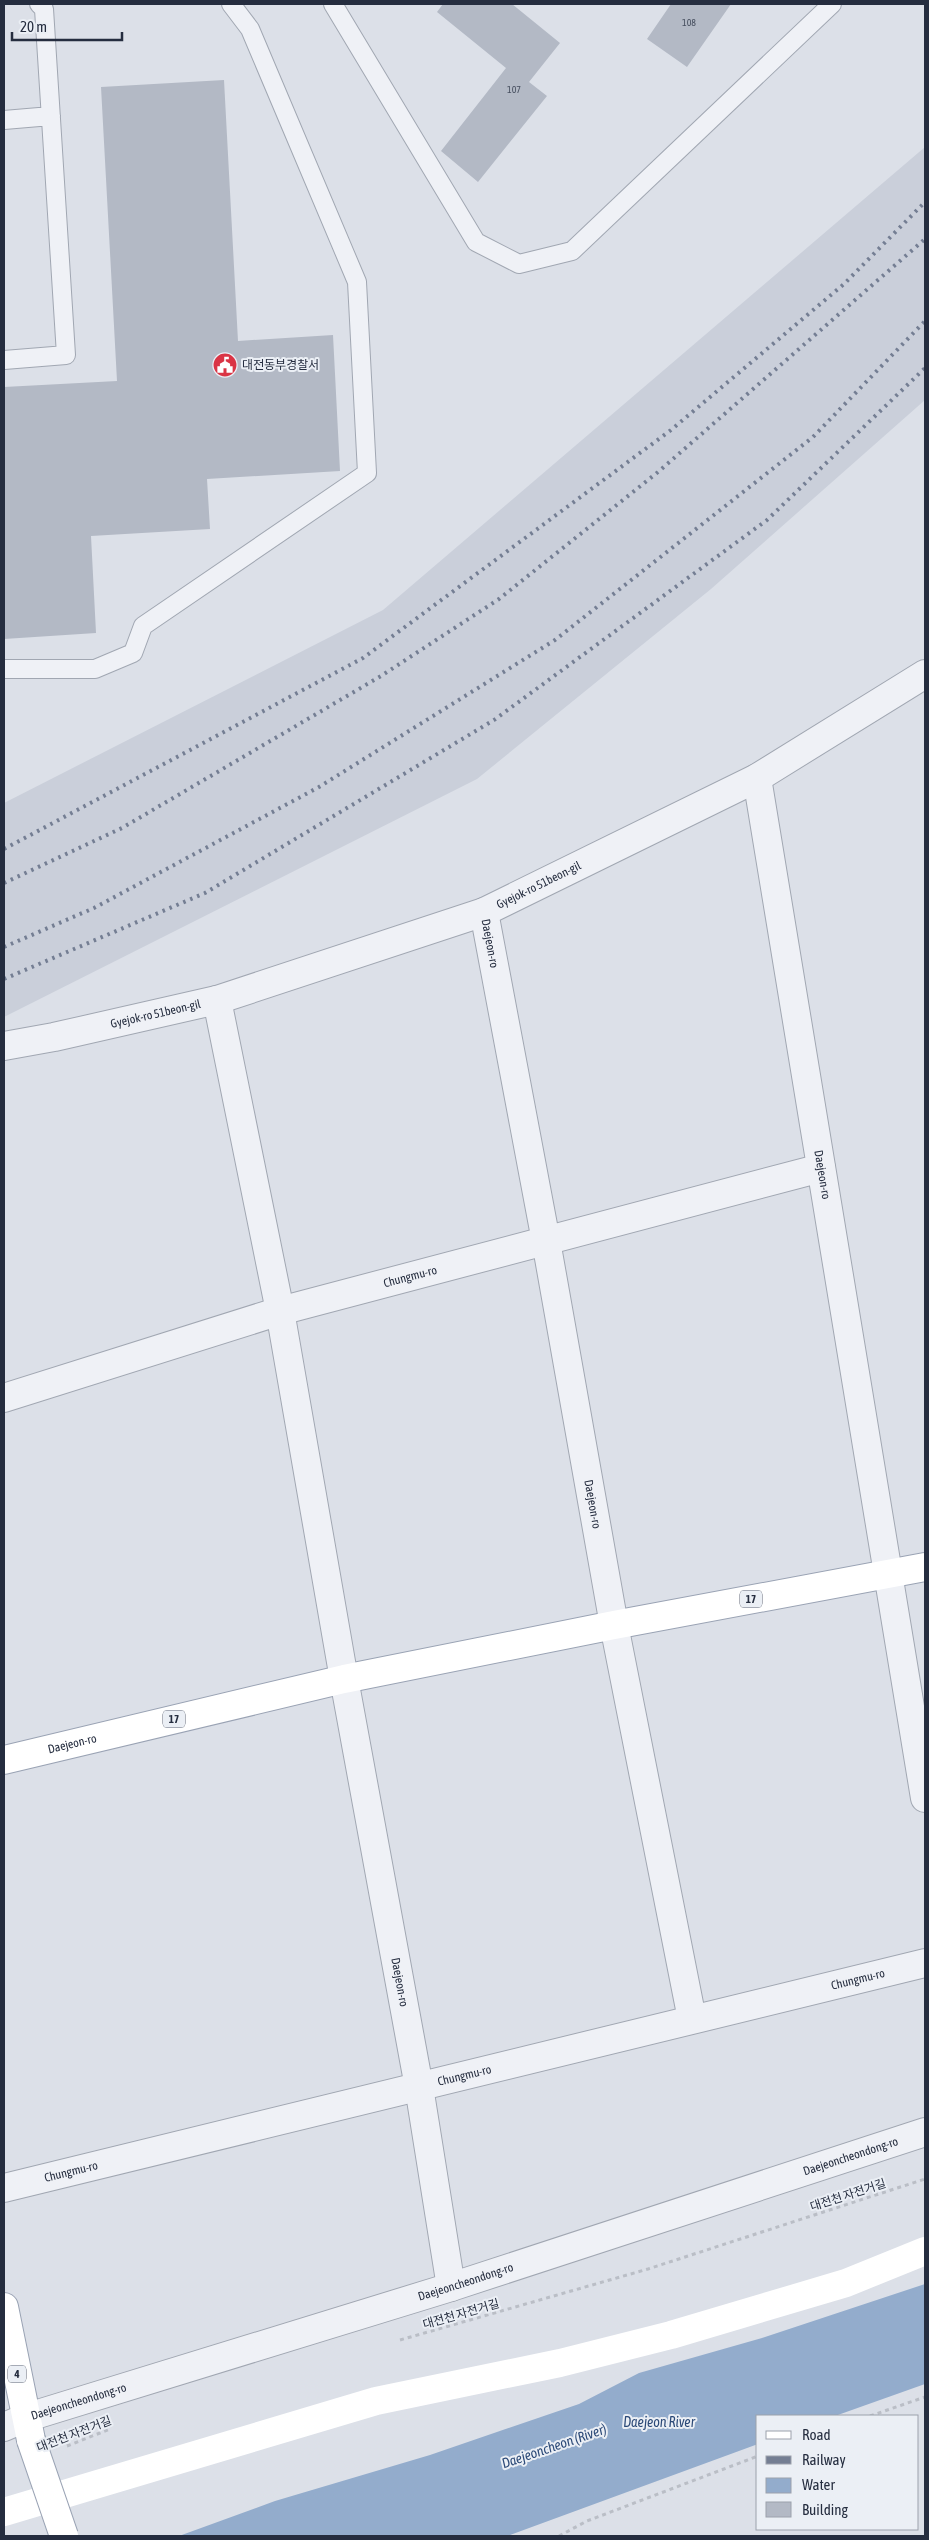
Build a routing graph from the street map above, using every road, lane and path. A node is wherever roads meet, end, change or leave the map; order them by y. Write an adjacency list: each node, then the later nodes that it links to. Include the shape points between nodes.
1 (231, 4): 8 (lane, via 250,29 357,282 367,473 143,626 133,653 95,669)
2 (333, 4): 3 (lane, via 476,242 519,264 572,251)
3 (832, 4)
4 (45, 6): 5 (lane)
5 (51, 116): 6 (lane); 7 (lane, via 66,355)
6 (4, 120)
7 (4, 360)
8 (4, 669)
9 (925, 674): 10 (street, Gyejok-ro 51beon-gil)
10 (757, 778): 11 (street, Gyejok-ro 51beon-gil); 14 (street, Daejeon-ro)
11 (484, 912): 12 (street, Gyejok-ro 51beon-gil); 15 (street, Daejeon-ro)
12 (217, 1000): 13 (street, Gyejok-ro 51beon-gil); 16 (street, Daejeon-ro)
13 (4, 1046)
14 (821, 1168): 15 (street, Chungmu-ro); 19 (street, Daejeon-ro)
15 (546, 1241): 16 (street, Chungmu-ro); 20 (street, Daejeon-ro)
16 (280, 1310): 17 (street, Chungmu-ro); 21 (street, Daejeon-ro)
17 (4, 1398)
18 (925, 1567): 19 (main road, Daejeon-ro / 17)
19 (888, 1573): 20 (main road, Daejeon-ro / 17); 23 (street, Daejeon-ro)
20 (614, 1625): 21 (main road, Daejeon-ro / 17); 25 (street, Daejeon-ro)
21 (344, 1679): 22 (main road, Daejeon-ro / 17); 26 (street, Daejeon-ro)
22 (4, 1760)
23 (925, 1798)
24 (925, 1963): 25 (street, Chungmu-ro)
25 (692, 2019): 26 (street, Chungmu-ro)
26 (419, 2087): 29 (street, Chungmu-ro); 31 (street, Daejeon-ro)
27 (925, 2132): 31 (street, Daejeoncheondong-ro)
28 (925, 2179): 33 (path, 대전천 자전거길, via 648,2268)
29 (4, 2188)
30 (925, 2251): 40 (main road, via 846,2283 671,2335 560,2363 376,2401)
31 (451, 2287): 37 (street, Daejeoncheondong-ro)
32 (4, 2307): 37 (main road, 4)
33 (391, 2343)
34 (925, 2397): 35 (path)
35 (873, 2415)
36 (112, 2428): 38 (path, 대전천 자전거길)
37 (20, 2429): 41 (main road, 4, bridge)
38 (58, 2450)
39 (756, 2457): 42 (path, via 587,2521)
40 (4, 2512)
41 (64, 2536)
42 (559, 2536)

